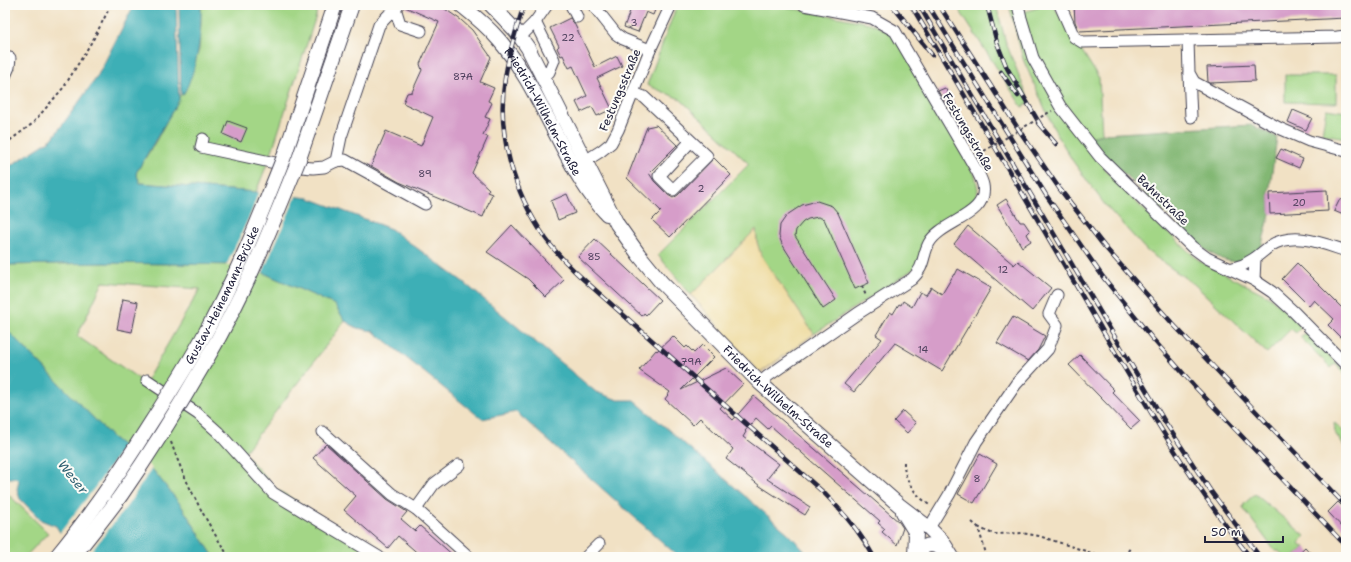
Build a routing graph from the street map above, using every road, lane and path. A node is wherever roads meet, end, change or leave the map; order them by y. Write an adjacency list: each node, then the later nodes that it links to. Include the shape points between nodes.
1 (111, 5): 31 (path, via 64,87 32,124)
2 (335, 5): 63 (main road, Gustav-Heinemann-Brücke, bridge, via 285,154 229,287 202,339 132,454)
3 (352, 5): 64 (main road, Gustav-Heinemann-Brücke, bridge, via 299,160 240,298 206,361 153,446 120,496)
4 (461, 5): 25 (main road, Friedrich-Wilhelm-Straße, via 499,40)
5 (492, 5): 18 (main road, Friedrich-Wilhelm-Straße)
6 (547, 5): 15 (street)
7 (571, 5): 14 (street)
8 (593, 5): 20 (street, via 616,34)
9 (671, 5): 20 (street, Festungsstraße)
10 (804, 5): 48 (street, Festungsstraße, via 872,18 895,31 977,170 983,185 983,194 976,209 940,232 929,243 921,267 912,279 768,376)
11 (1018, 5): 41 (street, Bahnstraße, via 1033,58 1060,106 1096,151 1192,247)
12 (1060, 5): 19 (street, via 1074,37 1082,42)
13 (397, 6): 16 (street, via 400,24); 34 (street, via 379,25 341,137)
14 (577, 17)
15 (535, 22): 18 (street); 24 (street, via 554,60 549,72)
16 (421, 31)
17 (1346, 36): 19 (street)
18 (520, 37): 24 (main road, Friedrich-Wilhelm-Straße)
19 (1188, 40): 22 (street)
20 (650, 50): 26 (street, Festungsstraße)
21 (10, 58): 23 (street)
22 (1188, 73): 28 (street); 33 (street, via 1194,82 1279,128 1309,141)
23 (5, 76)
24 (543, 77): 25 (main road); 35 (main road, Friedrich-Wilhelm-Straße)
25 (529, 84): 36 (main road, Friedrich-Wilhelm-Straße)
26 (633, 92): 30 (street, via 644,97); 35 (street, Festungsstraße, via 611,143)
27 (1046, 114): 32 (path, bridge)
28 (1191, 117)
29 (202, 139): 34 (street, via 201,147 289,166 324,167)
30 (691, 141)
31 (5, 144)
32 (984, 151)
33 (1346, 151)
34 (336, 161): 37 (street, via 345,160)
35 (586, 161): 36 (street, Festungsstraße); 38 (main road, Friedrich-Wilhelm-Straße)
36 (574, 168): 38 (main road, Friedrich-Wilhelm-Straße, via 588,191)
37 (425, 204)
38 (617, 224): 48 (main road, Friedrich-Wilhelm-Straße, via 661,282)
39 (1346, 251): 40 (street, via 1297,238 1271,245)
40 (1255, 258): 41 (street); 42 (street)
41 (1230, 269): 42 (street, Bahnstraße)
42 (1254, 280): 46 (street, Bahnstraße, via 1294,312)
43 (862, 286): 44 (path)
44 (864, 292)
45 (1057, 295): 55 (street, via 1049,314 1057,325 1048,349 1016,384 976,442)
46 (1346, 365)
47 (147, 380): 66 (street, via 198,414 218,432 273,493)
48 (760, 384): 53 (main road, Friedrich-Wilhelm-Straße)
49 (323, 432): 54 (street, via 392,494)
50 (168, 435): 65 (path, via 179,465 208,525)
51 (904, 462): 55 (path, via 907,479 914,489 926,503)
52 (458, 465): 54 (street, via 434,484)
53 (899, 505): 58 (main road, Friedrich-Wilhelm-Straße); 62 (main road, via 916,533)
54 (416, 509): 67 (street)
55 (939, 511): 58 (street)
56 (972, 522): 57 (path)
57 (978, 527): 69 (path); 70 (path, via 994,534 1022,533 1039,536)
58 (929, 528): 61 (main road, Friedrich-Wilhelm-Straße)
59 (599, 544): 68 (street)
60 (1131, 547): 71 (path, via 1125,555)
61 (950, 554): 62 (main road, via 929,544)
62 (915, 555)
63 (56, 557)
64 (73, 557)
65 (228, 557)
66 (378, 557)
67 (469, 557)
68 (586, 557)
69 (987, 557)
70 (1108, 557)
71 (1118, 557)

